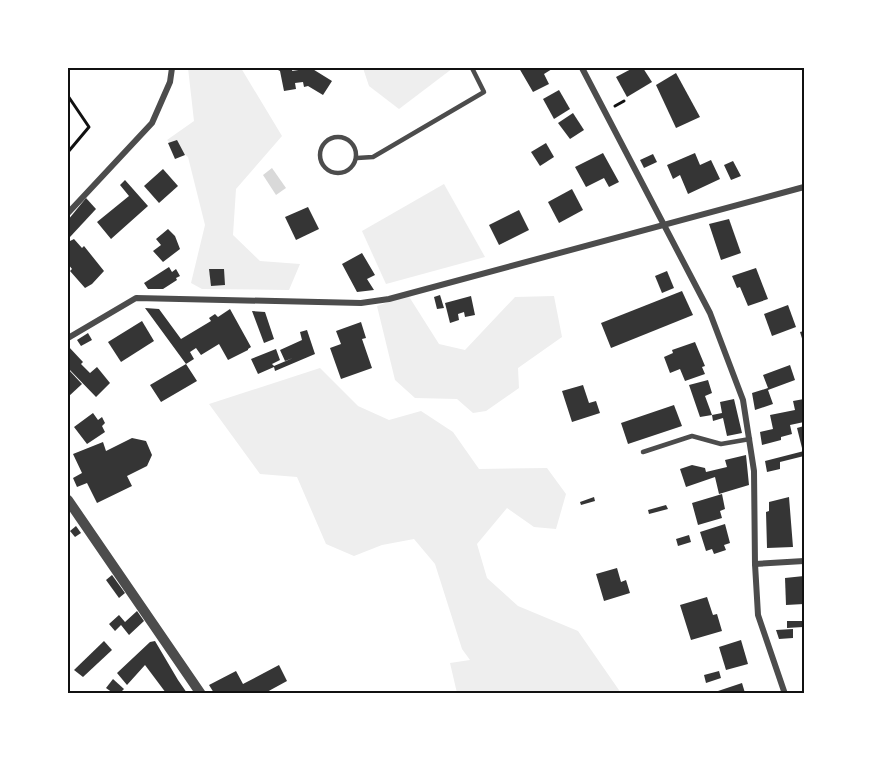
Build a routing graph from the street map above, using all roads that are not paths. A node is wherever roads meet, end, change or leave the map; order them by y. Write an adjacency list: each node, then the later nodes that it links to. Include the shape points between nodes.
1 (172, 68): 6 (street, via 152,123)
2 (472, 68): 4 (lane, via 484,92 373,157)
3 (582, 68): 7 (street)
4 (357, 158): 4 (lane, via 354,145 337,137 325,143 320,155 324,167 335,174 347,172)
5 (804, 187): 7 (street)
6 (68, 213)
7 (665, 224): 8 (street, via 389,299 361,303 136,298); 9 (street, via 722,341 743,400)
8 (68, 338)
9 (750, 439): 10 (lane, via 720,444 692,436); 13 (street)
10 (643, 452)
11 (68, 500): 14 (street)
12 (804, 561): 13 (street)
13 (755, 564): 15 (street, via 758,615)
14 (201, 693)
15 (785, 693)

